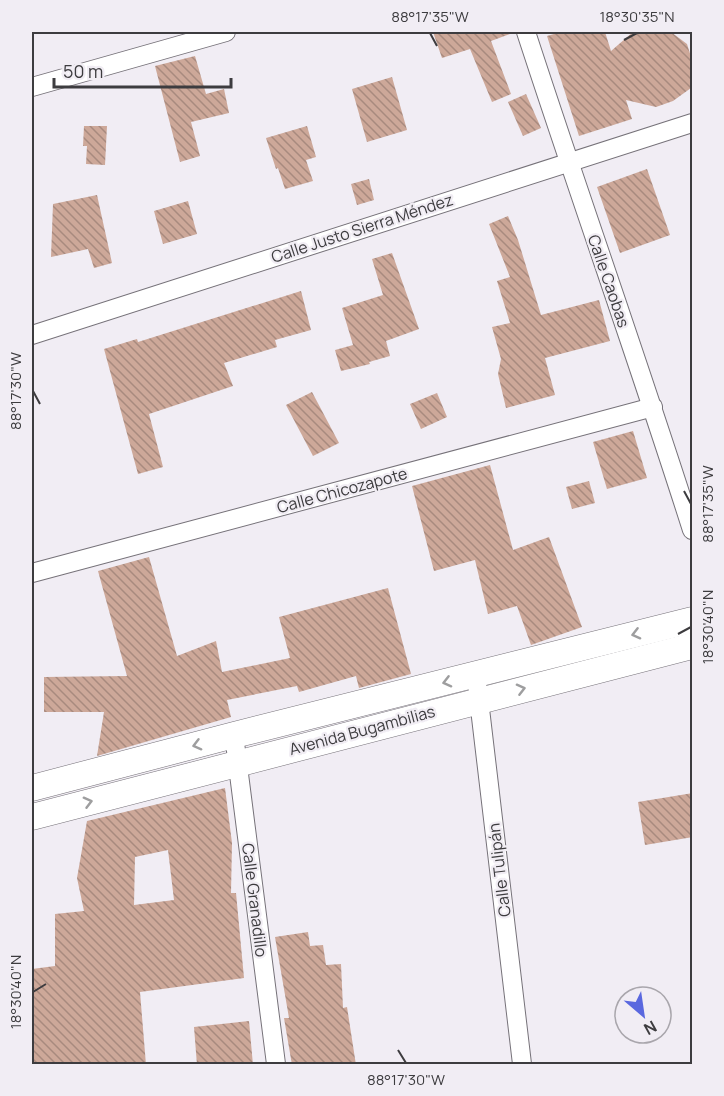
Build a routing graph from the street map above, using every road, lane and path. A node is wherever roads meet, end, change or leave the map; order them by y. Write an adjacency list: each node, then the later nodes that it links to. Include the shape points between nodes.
1 (225, 32): 3 (street)
2 (526, 32): 5 (street, Calle Caobas)
3 (32, 87)
4 (693, 123): 5 (street, Calle Justo Sierra Méndez)
5 (568, 161): 6 (street, Calle Justo Sierra Méndez); 7 (street, Calle Caobas)
6 (32, 335)
7 (654, 407): 8 (street, Calle Caobas); 9 (street, Calle Chicozapote)
8 (693, 530)
9 (32, 573)
10 (693, 620): 12 (main road, Avenida Bugambilias, one-way to 12)
11 (693, 646): 12 (main road, Avenida Bugambilias, one-way to 11)
12 (478, 687): 13 (main road, Avenida Bugambilias, one-way to 13); 14 (main road, Avenida Bugambilias); 18 (street, Calle Tulipán)
13 (234, 735): 14 (street, Calle Granadillo); 15 (main road, Avenida Bugambilias, one-way to 15)
14 (237, 763): 16 (main road, Avenida Bugambilias, one-way to 14); 17 (street, Calle Granadillo)
15 (32, 788)
16 (32, 817)
17 (276, 1065)
18 (522, 1065)

